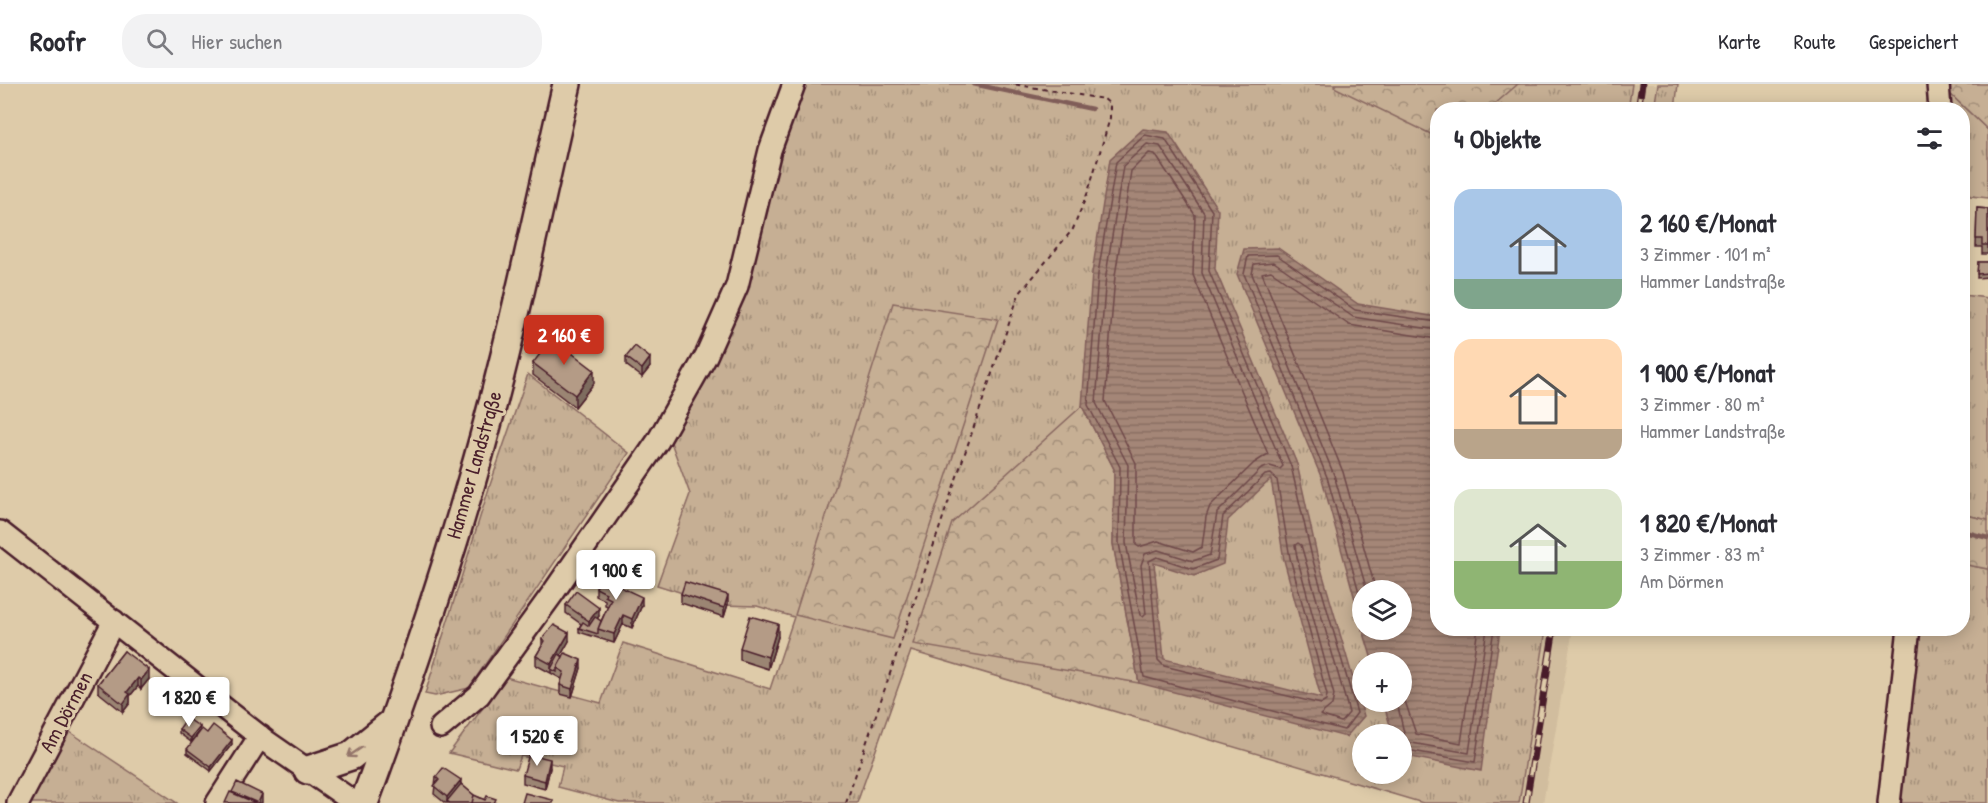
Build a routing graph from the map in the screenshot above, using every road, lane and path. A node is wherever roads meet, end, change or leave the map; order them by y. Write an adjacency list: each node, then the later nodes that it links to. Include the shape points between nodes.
1 (567, 84): 9 (main road, Hammer Landstraße, via 476,464)
2 (794, 84): 10 (street, via 770,150 736,286 706,356 658,441 553,593 479,695)
3 (1012, 84): 17 (path, via 1104,99 1110,104 1110,118 1073,229 1019,294)
4 (1938, 84): 5 (street)
5 (1939, 102)
6 (0, 532): 7 (street)
7 (114, 621): 11 (street); 13 (street, Am Dörmen)
8 (1908, 636): 18 (street)
9 (394, 721): 12 (main road, one-way to 12, via 351,756); 16 (main road, Hammer Landstraße)
10 (441, 727)
11 (261, 736): 12 (street); 14 (street)
12 (308, 770): 15 (street)
13 (18, 803)
14 (217, 803)
15 (355, 803)
16 (364, 803)
17 (846, 803)
18 (1889, 803)

